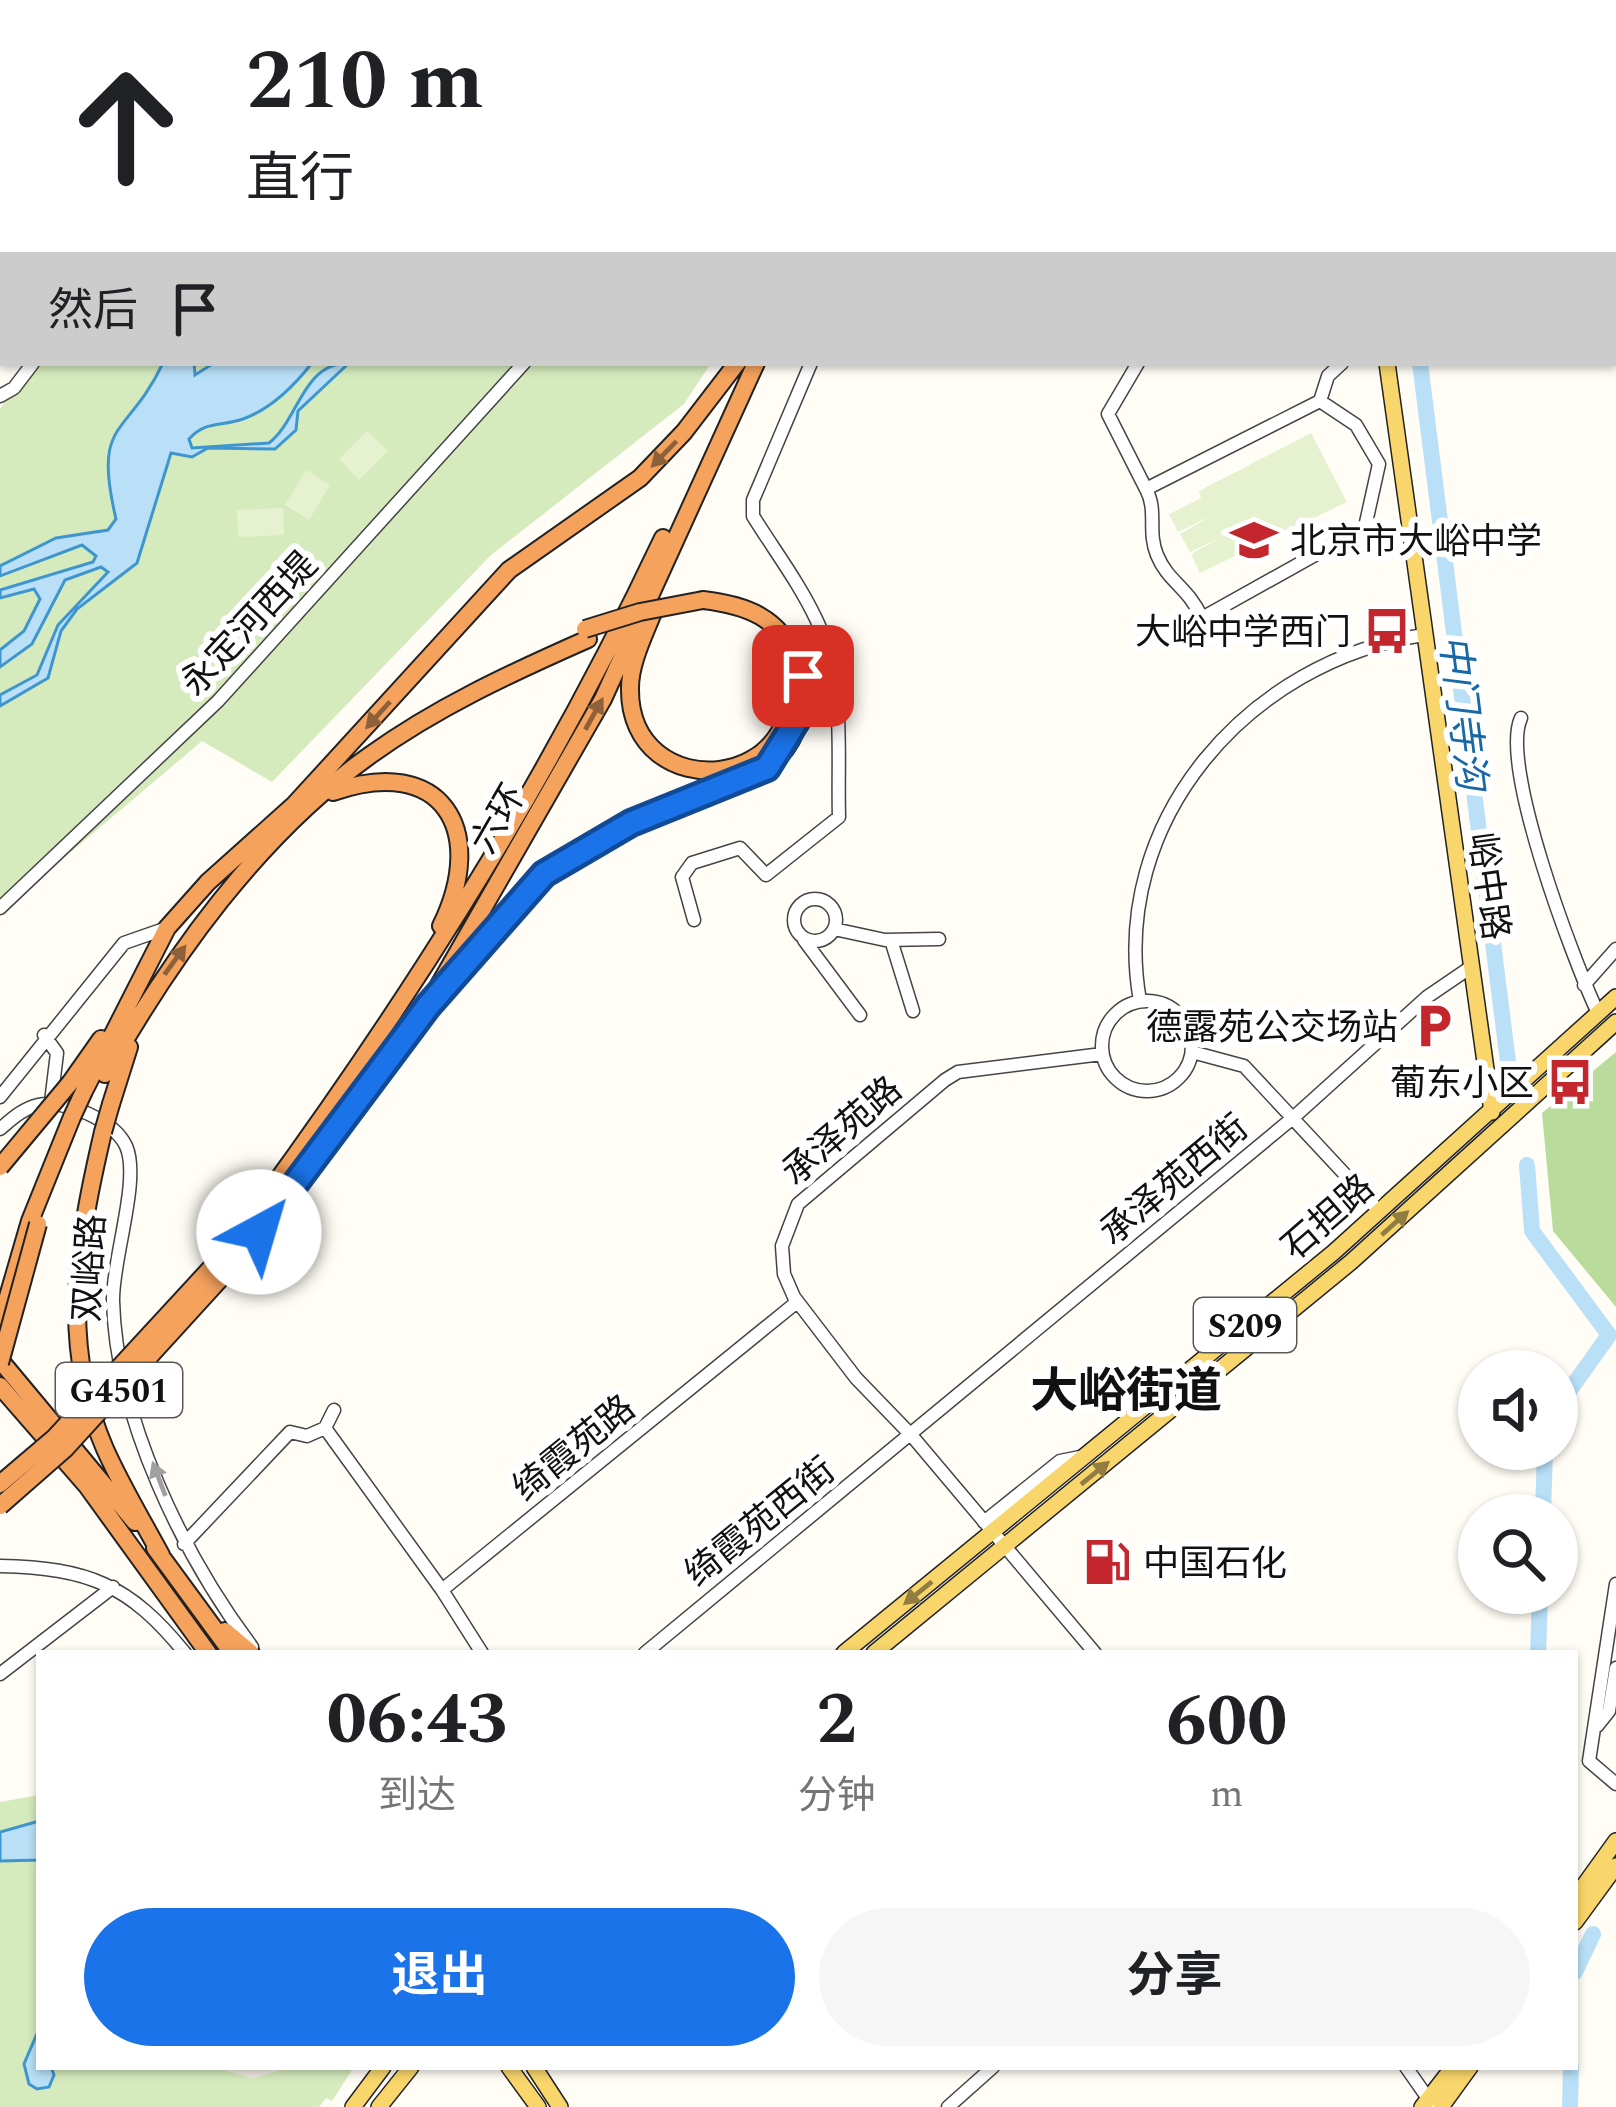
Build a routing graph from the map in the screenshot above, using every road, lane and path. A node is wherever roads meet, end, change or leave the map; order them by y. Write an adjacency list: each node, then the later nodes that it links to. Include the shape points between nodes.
1 (31, 366): 10 (street)
2 (521, 366): 20 (street, 永定河西堤, via 218,700)
3 (739, 366): 19 (highway, one-way to 19, via 640,478 509,569 460,617)
4 (740, 366): 34 (highway, 六环 / G4501, via 657,550 511,833)
5 (755, 366): 13 (highway, 六环 / G4501)
6 (810, 366): 21 (street, via 753,516 817,620 831,658 839,817 766,875 740,848 692,863 682,877)
7 (1136, 366): 12 (street, via 1108,415)
8 (1339, 366): 11 (street)
9 (1387, 366): 16 (main road, 峪中路)
10 (0, 396)
11 (1320, 401): 12 (street); 12 (street, via 1356,425 1379,464 1365,527 1202,618 1154,547 1155,506)
12 (1146, 489)
13 (694, 496): 14 (highway, via 630,685 633,714 650,744 705,775 757,758 778,737 794,693 785,656 769,634); 33 (highway, 六环 / G4501, one-way to 13, via 603,699)
14 (703, 604): 15 (highway); 33 (highway, via 740,604 792,648 805,707 791,736 767,768 631,823 544,874)
15 (587, 634): 18 (highway, via 486,683 365,759); 19 (highway, via 481,676 416,714)
16 (1424, 635): 28 (main road, 峪中路); 31 (street, via 1374,642 1304,671 1208,757 1172,812 1142,882 1133,963)
17 (1520, 718): 29 (street, via 1530,818)
18 (327, 794): 32 (highway, one-way to 18); 34 (highway, via 378,778 406,781 445,806 462,839 455,898)
19 (293, 806): 22 (highway)
20 (0, 908)
21 (694, 920)
22 (167, 928): 32 (highway); 39 (street, via 124,943)
23 (834, 929): 24 (street, via 818,940); 24 (street, via 832,909 815,899 797,909); 25 (street)
24 (800, 934): 37 (street)
25 (891, 940): 26 (street); 35 (street)
26 (939, 940)
27 (1616, 949): 29 (street)
28 (1471, 967): 44 (main road, 峪中路); 46 (street, 承泽苑西街)
29 (1584, 985): 36 (street)
30 (1616, 997): 36 (main road, 石担路 / S209)
31 (1140, 1001): 40 (street, via 1180,1015); 41 (street, via 1106,1025)
32 (135, 1006): 42 (highway); 67 (highway, bridge, via 77,1253 77,1336 104,1447)
33 (428, 1006): 52 (highway, 六环 / G4501, via 315,1162)
34 (402, 1007): 52 (highway, 六环 / G4501)
35 (913, 1011)
36 (1597, 1011): 44 (main road, 石担路 / S209)
37 (860, 1016)
38 (1616, 1022): 48 (main road, 石担路 / S209)
39 (44, 1035): 43 (street); 45 (street, via 57,1053)
40 (1192, 1052): 41 (street, via 1175,1082 1146,1092 1117,1081); 46 (street, via 1244,1066)
41 (1102, 1054): 53 (street, 承泽苑路, via 945,1080 798,1204 782,1246)
42 (82, 1090): 49 (highway, bridge); 51 (highway, bridge)
43 (0, 1097)
44 (1497, 1103): 48 (main road, 峪中路); 50 (main road, 石担路 / S209)
45 (51, 1104): 47 (street, via 18,1113); 65 (street, 双峪路, one-way to 45, via 117,1347 114,1263 130,1173 126,1145 97,1118)
46 (1294, 1117): 50 (street); 61 (street, 承泽苑西街)
47 (0, 1130)
48 (1496, 1132): 66 (main road, 石担路 / S209, one-way to 48)
49 (0, 1167)
50 (1379, 1211): 64 (main road, 石担路 / S209, via 1086,1456)
51 (34, 1222): 54 (highway); 55 (highway, bridge)
52 (226, 1262): 62 (highway, G4501, bridge); 63 (highway, G4501, bridge, via 65,1449)
53 (797, 1302): 61 (street, 承泽苑路); 71 (street, 绮霞苑路)
54 (0, 1324)
55 (0, 1362): 67 (highway)
56 (0, 1386): 59 (highway)
57 (0, 1397): 59 (highway)
58 (334, 1410): 60 (street)
59 (35, 1426): 73 (highway)
60 (326, 1428): 65 (street, via 290,1432); 71 (street)
61 (912, 1436): 64 (street, 承泽苑路); 81 (street, 绮霞苑西街)
62 (0, 1484)
63 (0, 1506)
64 (988, 1527): 66 (street, 承泽苑路); 82 (main road, 石担路 / S209, one-way to 82)
65 (184, 1544): 79 (street, 双峪路)
66 (1005, 1547): 83 (main road, 石担路 / S209); 84 (street, 承泽苑路)
67 (160, 1556): 72 (highway)
68 (0, 1567): 70 (street, via 61,1569)
69 (1616, 1584): 87 (street)
70 (113, 1587): 74 (street); 86 (street)
71 (442, 1589): 80 (street)
72 (201, 1611): 77 (highway); 78 (highway)
73 (186, 1623): 75 (highway); 76 (highway)
74 (182, 1650)
75 (195, 1650)
76 (206, 1650)
77 (230, 1650)
78 (249, 1650)
79 (251, 1650)
80 (480, 1650)
81 (649, 1650)
82 (847, 1650)
83 (878, 1650)
84 (1092, 1650)
85 (1616, 1668): 87 (street, via 1609,1711)
86 (0, 1674)
87 (1596, 1727): 88 (street, via 1589,1761)
88 (1616, 1784)
89 (1616, 1841): 91 (main road)
90 (1616, 1866): 92 (main road)
91 (1578, 1894)
92 (1578, 1918)
93 (408, 2070): 103 (main road)
94 (511, 2070): 104 (main road)
95 (536, 2070): 105 (main road)
96 (989, 2070): 106 (street)
97 (1408, 2070): 101 (street)
98 (1451, 2070): 101 (main road)
99 (1467, 2070): 101 (main road)
100 (378, 2071): 102 (main road)
101 (1431, 2105)
102 (353, 2107)
103 (379, 2107)
104 (538, 2107)
105 (560, 2107)
106 (948, 2107)

